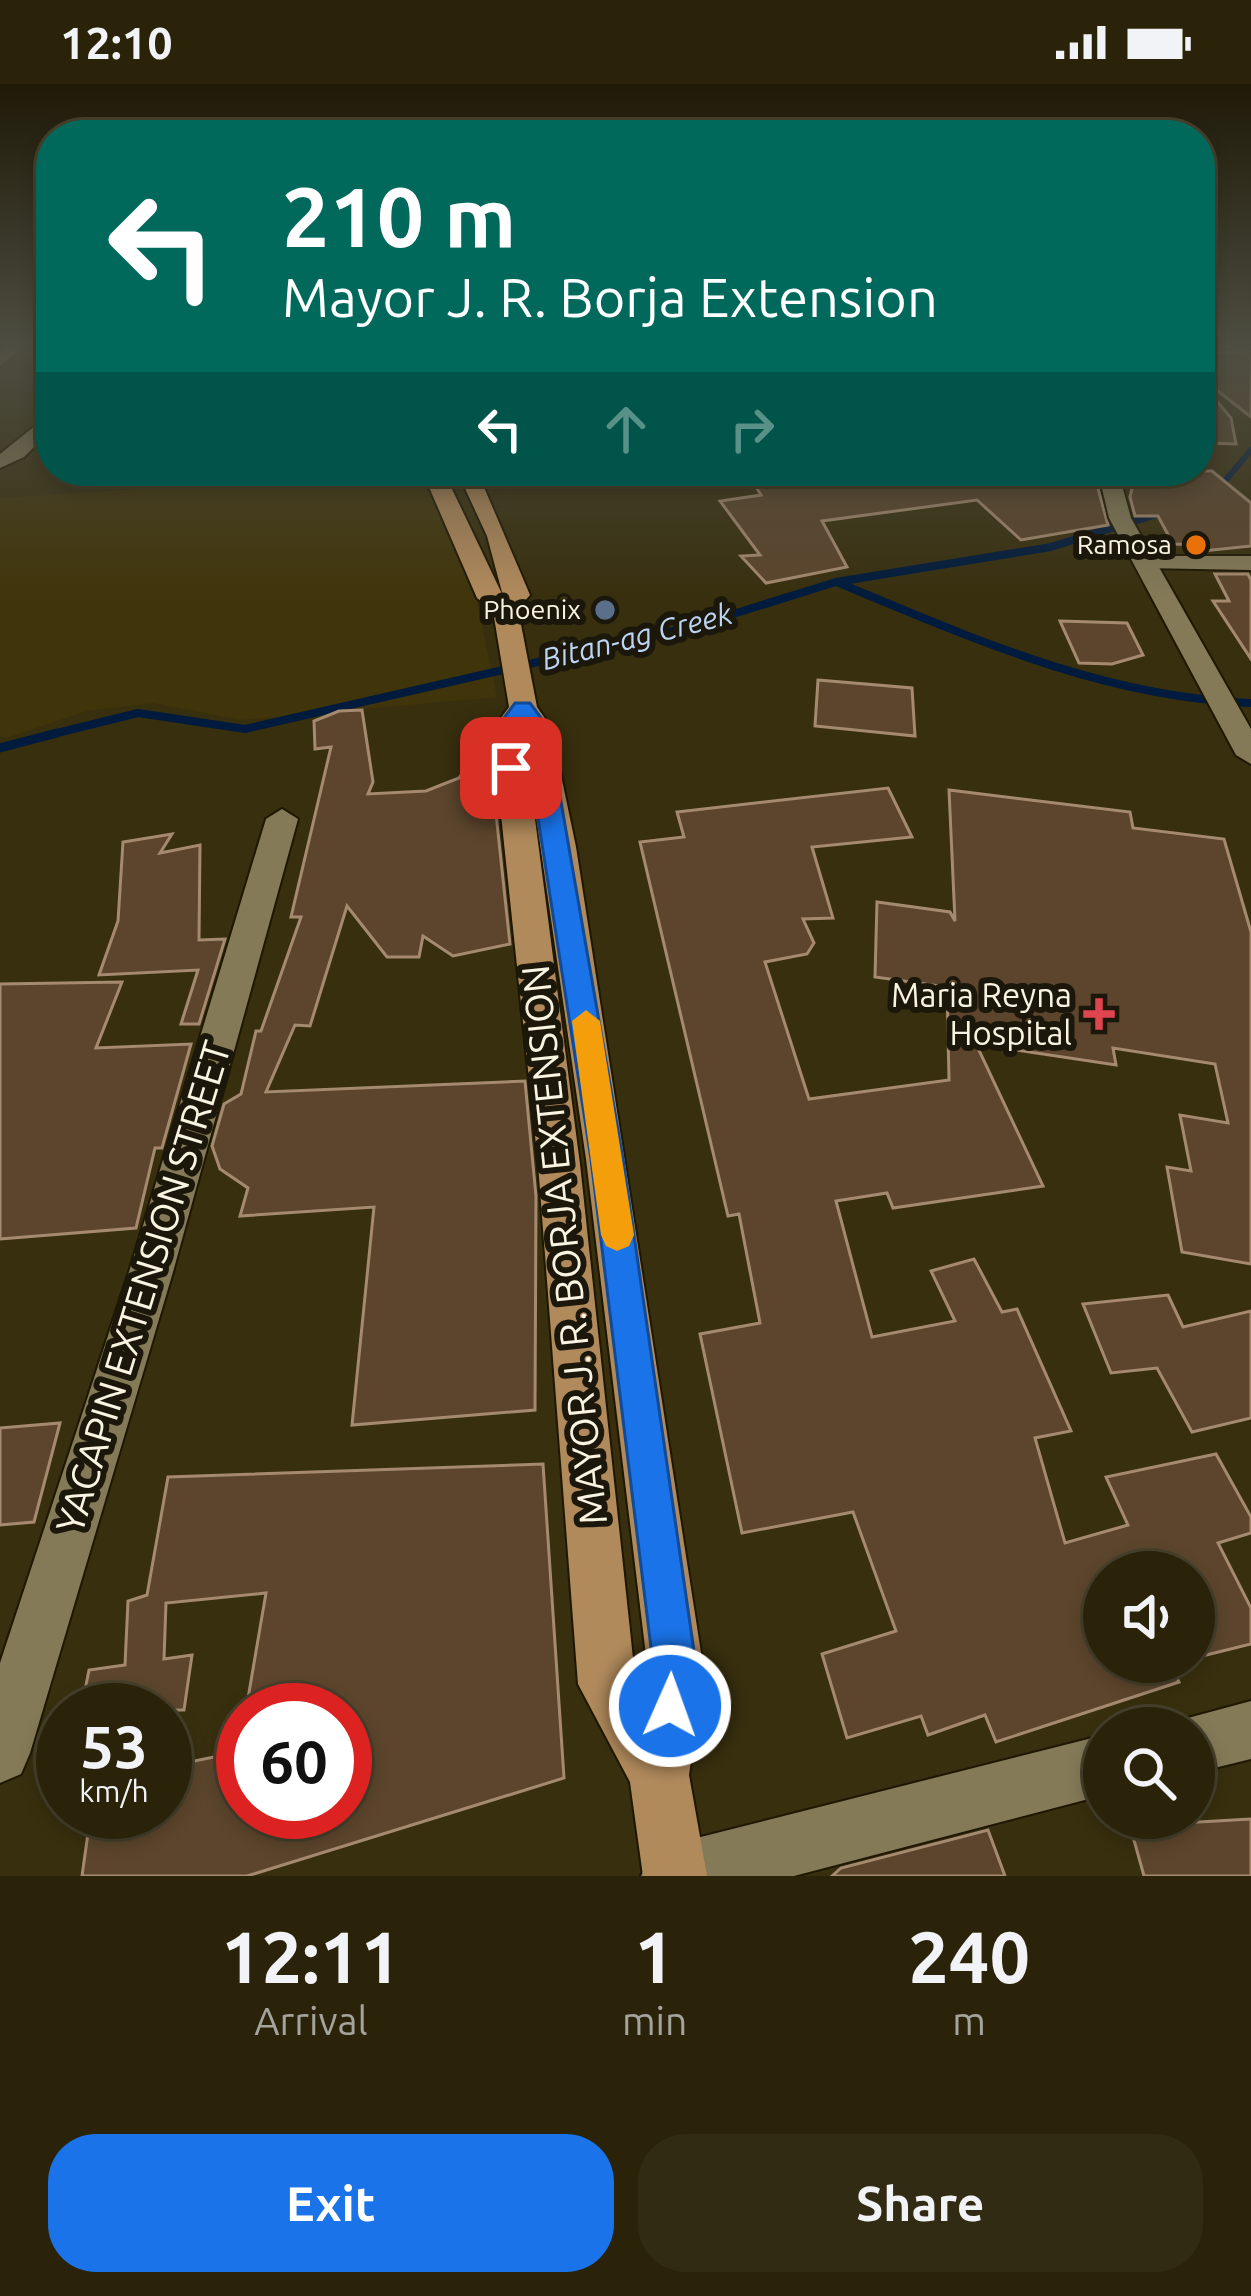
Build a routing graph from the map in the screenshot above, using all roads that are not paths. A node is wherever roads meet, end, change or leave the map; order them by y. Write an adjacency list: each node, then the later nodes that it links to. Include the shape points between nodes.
1 (36, 434): 2 (street)
2 (0, 462)
3 (440, 486): 8 (main road, MAYOR J. R. BORJA EXTENSION, via 489,598)
4 (474, 486): 8 (main road, MAYOR J. R. BORJA EXTENSION, via 512,570 518,595)
5 (1113, 486): 6 (street)
6 (1143, 561): 7 (street); 9 (street)
7 (1251, 563)
8 (505, 608): 11 (main road, MAYOR J. R. BORJA EXTENSION, via 520,695 506,730)
9 (1251, 755)
10 (282, 819): 14 (street, YACAPIN EXTENSION STREET)
11 (550, 922): 16 (main road, MAYOR J. R. BORJA EXTENSION, via 676,1672); 16 (main road, MAYOR J. R. BORJA EXTENSION, via 608,1684)
12 (1251, 1730): 13 (street)
13 (1215, 1738)
14 (0, 1753)
15 (1083, 1770): 17 (street)
16 (658, 1774): 17 (main road, MAYOR J. R. BORJA EXTENSION)
17 (675, 1876)

